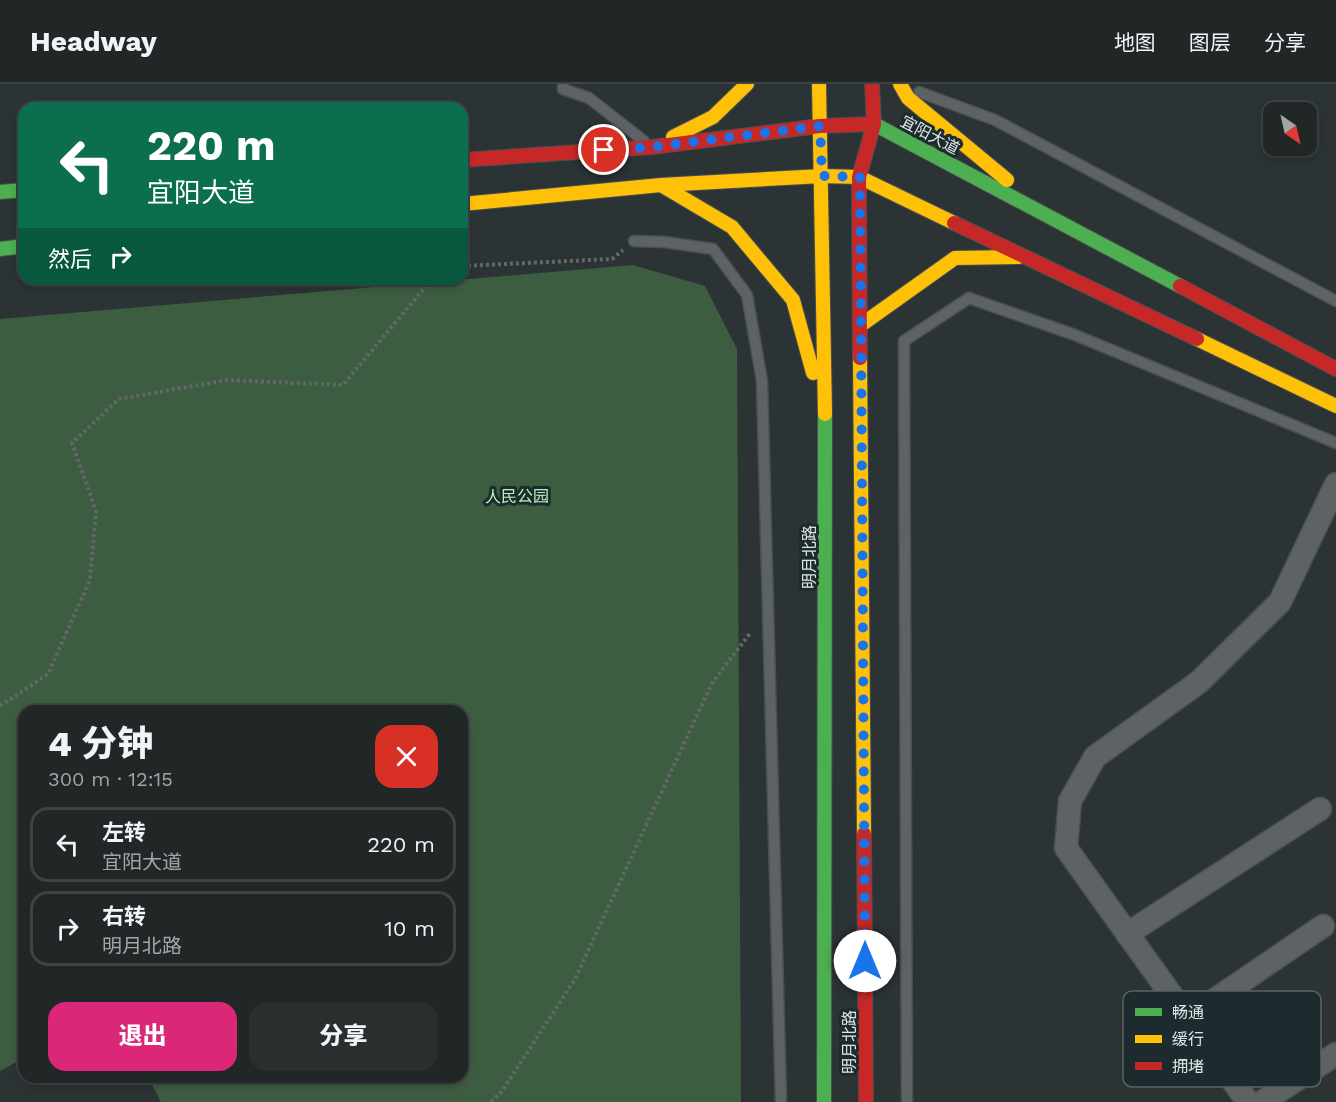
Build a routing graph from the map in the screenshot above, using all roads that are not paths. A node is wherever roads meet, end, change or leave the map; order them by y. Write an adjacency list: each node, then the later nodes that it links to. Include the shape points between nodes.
1 (563, 84): 8 (lane, via 563,89 589,98)
2 (747, 84): 8 (main road, via 713,117)
3 (819, 84): 7 (main road, 明月北路)
4 (873, 84): 6 (main road, 明月北路)
5 (900, 84): 16 (main road, via 908,98); 21 (lane, via 995,120)
6 (874, 124): 7 (main road, 宜阳大道); 11 (main road, 明月北路); 16 (main road, 宜阳大道)
7 (820, 126): 8 (main road, 宜阳大道); 10 (main road, 明月北路)
8 (652, 147): 9 (main road, 宜阳大道)
9 (468, 160)
10 (822, 176): 11 (main road); 12 (main road); 25 (main road, 明月北路)
11 (860, 177): 20 (main road); 22 (main road, 明月北路)
12 (661, 184): 15 (main road); 25 (main road, via 732,227 793,300)
13 (18, 190): 14 (main road)
14 (0, 192)
15 (468, 203)
16 (1053, 219): 23 (main road, 宜阳大道)
17 (634, 241): 37 (lane, via 713,249 747,295 762,381)
18 (18, 247): 19 (main road)
19 (0, 249)
20 (1026, 257): 22 (main road, via 955,258); 24 (main road)
21 (1336, 301)
22 (861, 325): 39 (main road, 明月北路)
23 (1336, 369)
24 (1336, 406)
25 (825, 418): 38 (main road, 明月北路)
26 (1336, 442): 40 (lane, via 1075,335 969,298 904,341)
27 (1336, 484): 30 (street, via 1280,602 1199,682 1095,757 1070,801 1066,848)
28 (1320, 809): 30 (street)
29 (1323, 926): 32 (street)
30 (1127, 934): 31 (street)
31 (1168, 991)
32 (1228, 991)
33 (1336, 1054): 34 (street)
34 (1321, 1064)
35 (1237, 1087): 41 (street)
36 (1285, 1087): 42 (street)
37 (781, 1102)
38 (824, 1102)
39 (866, 1102)
40 (907, 1102)
41 (1248, 1102)
42 (1262, 1102)

